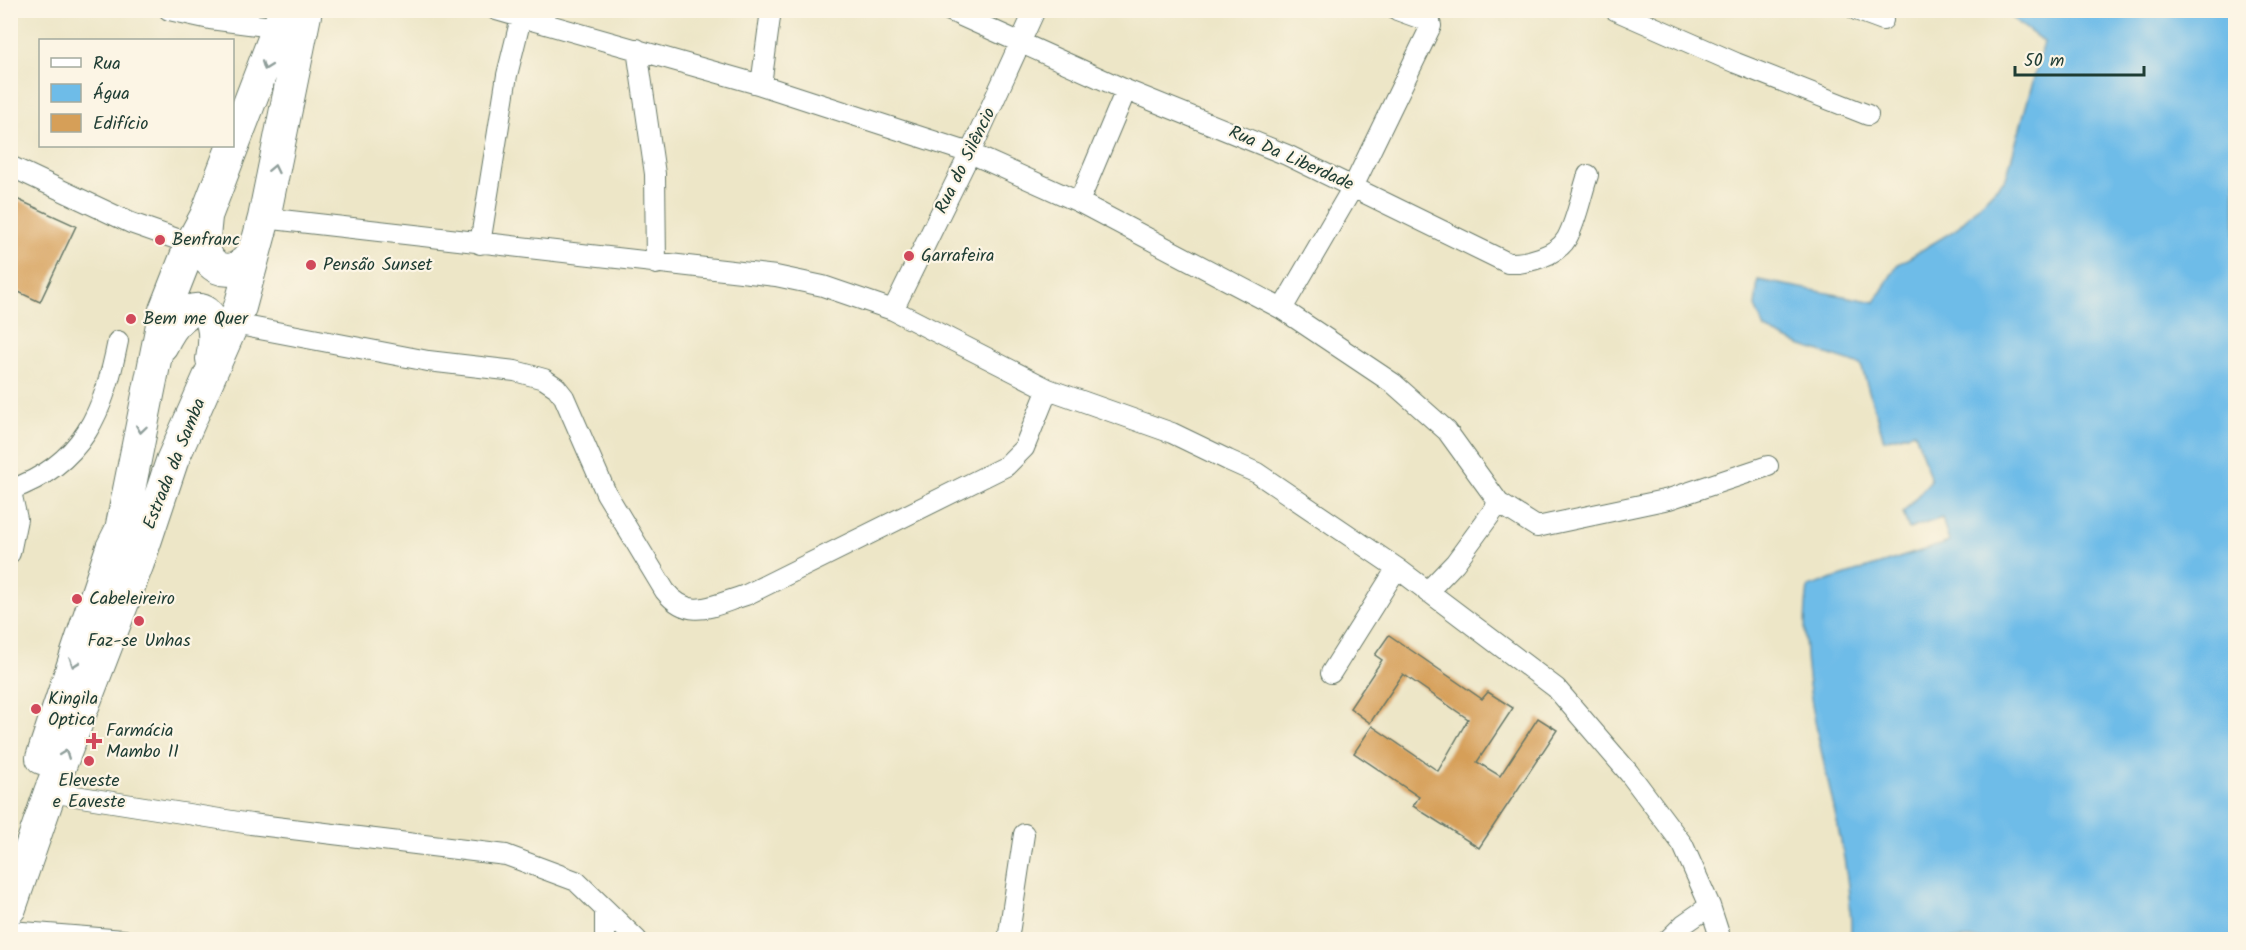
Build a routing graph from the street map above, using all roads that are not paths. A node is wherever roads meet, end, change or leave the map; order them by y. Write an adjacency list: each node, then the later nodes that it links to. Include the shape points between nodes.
1 (169, 10): 11 (street, via 210,19)
2 (306, 10): 26 (main road, Estrada da Samba, one-way to 2)
3 (496, 10): 10 (street)
4 (771, 10): 15 (street)
5 (948, 10): 13 (street, Rua Da Liberdade)
6 (1035, 10): 13 (street, Rua do Silêncio)
7 (1397, 10): 23 (street, via 1430,22 1431,26)
8 (1616, 10): 17 (street)
9 (1856, 10): 12 (street)
10 (522, 14): 14 (street); 28 (street, via 507,75)
11 (283, 19): 18 (main road, Estrada da Samba, one-way to 18)
12 (1883, 20)
13 (1021, 43): 16 (street, Rua Da Liberdade); 20 (street, Rua do Silêncio)
14 (637, 49): 15 (street); 29 (street, via 655,174)
15 (761, 85): 20 (street)
16 (1126, 90): 23 (street, Rua Da Liberdade, via 1287,155); 24 (street)
17 (1868, 115)
18 (234, 144)
19 (233, 147): 25 (main road, Estrada da Samba, one-way to 25)
20 (970, 153): 24 (street); 31 (street, Rua do Silêncio)
21 (10, 166): 27 (street, via 131,223)
22 (1588, 175): 23 (street, Rua Da Liberdade, via 1567,240 1544,255 1518,263 1498,258)
23 (1353, 187): 30 (street)
24 (1079, 202): 30 (street)
25 (206, 216): 26 (main road, via 205,251 217,268 234,270 242,265 250,257); 27 (main road, Estrada da Samba)
26 (262, 227): 28 (street); 32 (main road, Estrada da Samba)
27 (191, 244): 34 (main road, Estrada da Samba, via 165,310)
28 (480, 244): 29 (street)
29 (656, 264): 31 (street, via 776,276 823,286)
30 (1282, 309): 39 (street, via 1394,384 1434,417)
31 (893, 310): 36 (street)
32 (234, 324): 35 (main road, Estrada da Samba); 36 (street, via 544,379 564,397 606,493 665,591 684,609 700,609 746,595 1005,466 1024,448)
33 (118, 341): 38 (street, via 109,386 87,433 50,470)
34 (150, 371): 35 (main road, via 176,320 192,311 201,311 209,315 216,332); 46 (main road, Estrada da Samba, one-way to 46, via 121,530)
35 (207, 384): 44 (main road, Estrada da Samba, one-way to 35, via 138,563 172,461)
36 (1048, 388): 41 (street, via 1172,434 1257,473)
37 (1768, 466): 39 (street, via 1669,499 1537,527)
38 (11, 489): 40 (street, via 17,519)
39 (1499, 503): 42 (street, via 1461,555)
40 (10, 553)
41 (1397, 568): 42 (street); 43 (street)
42 (1427, 592): 47 (street, via 1556,688 1629,773 1683,845)
43 (1330, 673)
44 (50, 792): 48 (main road, Estrada da Samba); 49 (street, via 250,824 506,855 576,881)
45 (1024, 834): 54 (street)
46 (10, 849)
47 (1710, 906): 55 (street); 56 (street)
48 (10, 908)
49 (605, 909): 52 (street); 53 (street)
50 (10, 932): 51 (street)
51 (124, 939)
52 (605, 939)
53 (637, 939)
54 (1008, 939)
55 (1668, 939)
56 (1720, 939)

